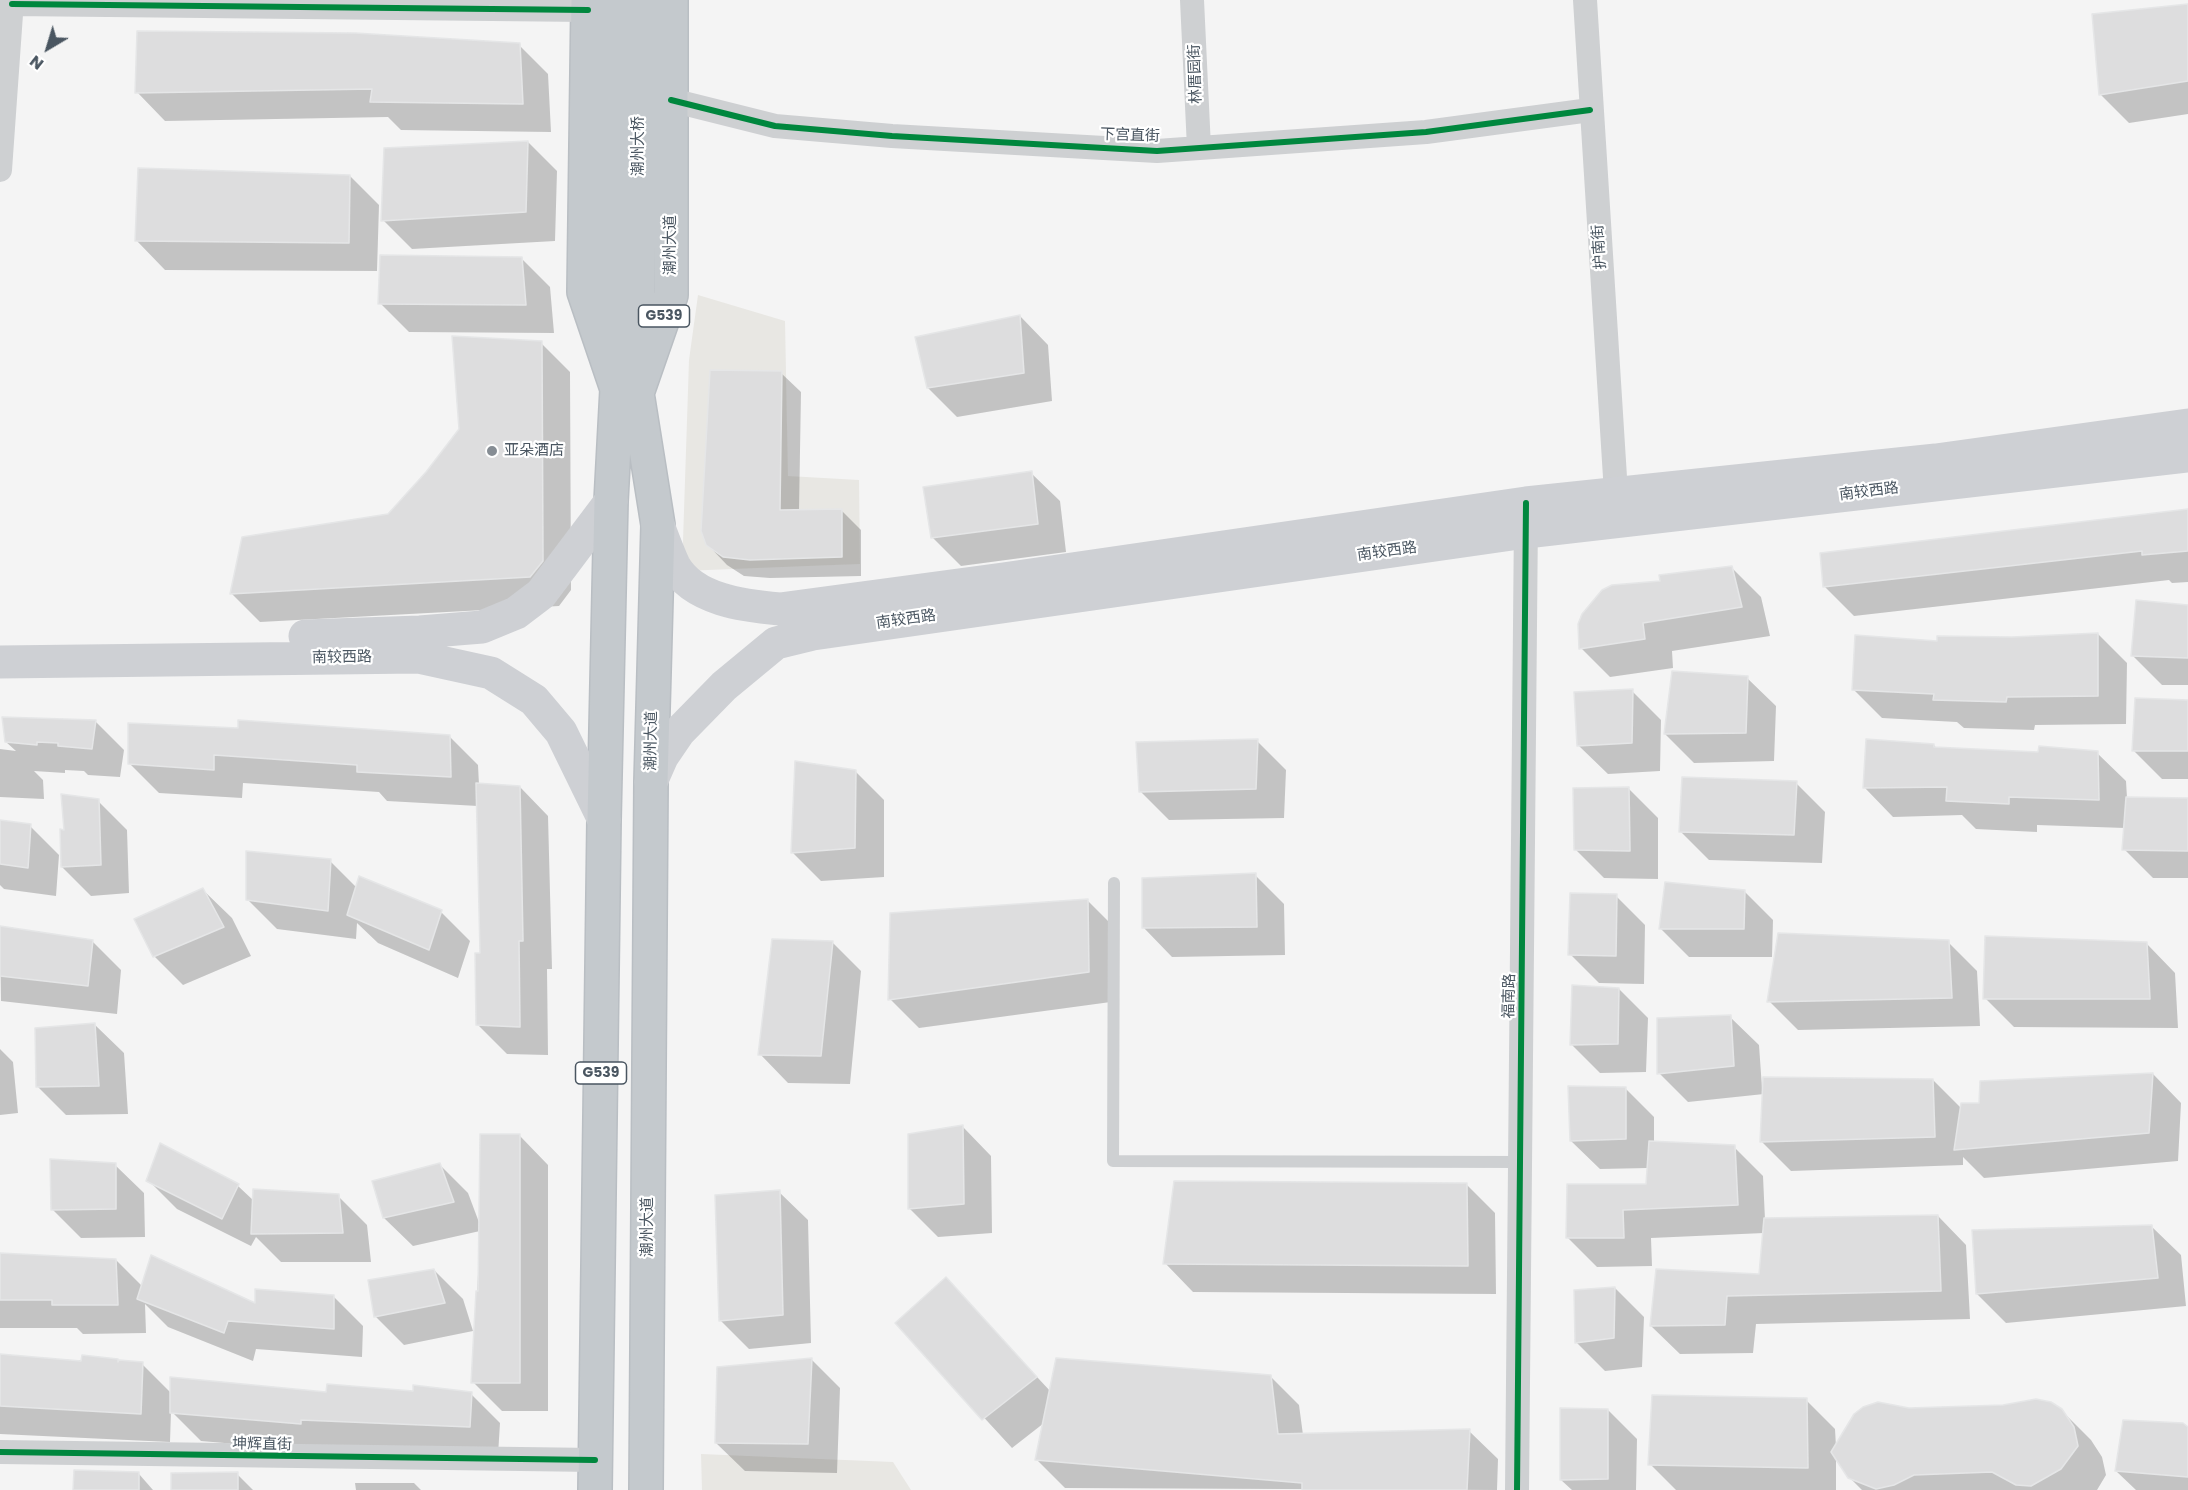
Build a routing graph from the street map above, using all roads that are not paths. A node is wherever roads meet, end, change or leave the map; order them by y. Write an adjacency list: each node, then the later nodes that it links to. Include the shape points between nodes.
1 (640, 0): 11 (highway, 潮州大桥 / G539)
2 (671, 0): 7 (highway, 潮州大道 / G539)
3 (1192, 0): 9 (street, 林厝园街)
4 (1585, 0): 8 (street, 护南街)
5 (12, 2): 6 (street); 10 (street)
6 (597, 3): 11 (highway, 潮州大桥); 12 (highway, 潮州大道 / G539, via 584,292)
7 (672, 100): 9 (street, 下宫直街, via 775,126 1157,151); 12 (highway, 潮州大道 / G539, via 671,295)
8 (1590, 110): 9 (street, 下宫直街, via 1426,132); 15 (street, 护南街)
9 (1199, 148)
10 (0, 170)
11 (626, 290): 12 (highway)
12 (627, 391): 16 (highway, 潮州大道 / G539); 18 (highway, 潮州大道 / G539)
13 (2188, 425): 15 (main road, 南较西路, via 1936,460)
14 (2188, 456): 17 (main road, 南较西路)
15 (1616, 494): 17 (main road, 南较西路)
16 (611, 501): 19 (main road, 南较西路, via 541,594 516,614 482,627 147,642); 22 (highway, 潮州大道 / G539)
17 (1526, 517): 18 (main road, 南较西路, via 780,609 747,606 715,597 691,583 675,567); 21 (main road, 南较西路, via 776,643 724,686 679,732); 24 (street, 福南路)
18 (658, 525): 21 (highway, 潮州大道 / G539)
19 (0, 640)
20 (0, 662): 22 (main road, 南较西路, via 418,657 491,673 534,700 561,732)
21 (651, 782): 27 (highway, 潮州大道 / G539)
22 (604, 820): 26 (highway, 潮州大道 / G539)
23 (1114, 883): 24 (lane, via 1113,1161)
24 (1520, 1162): 28 (street, 福南路)
25 (0, 1452): 26 (street, 坤辉直街)
26 (595, 1475)
27 (646, 1490)
28 (1517, 1490)

